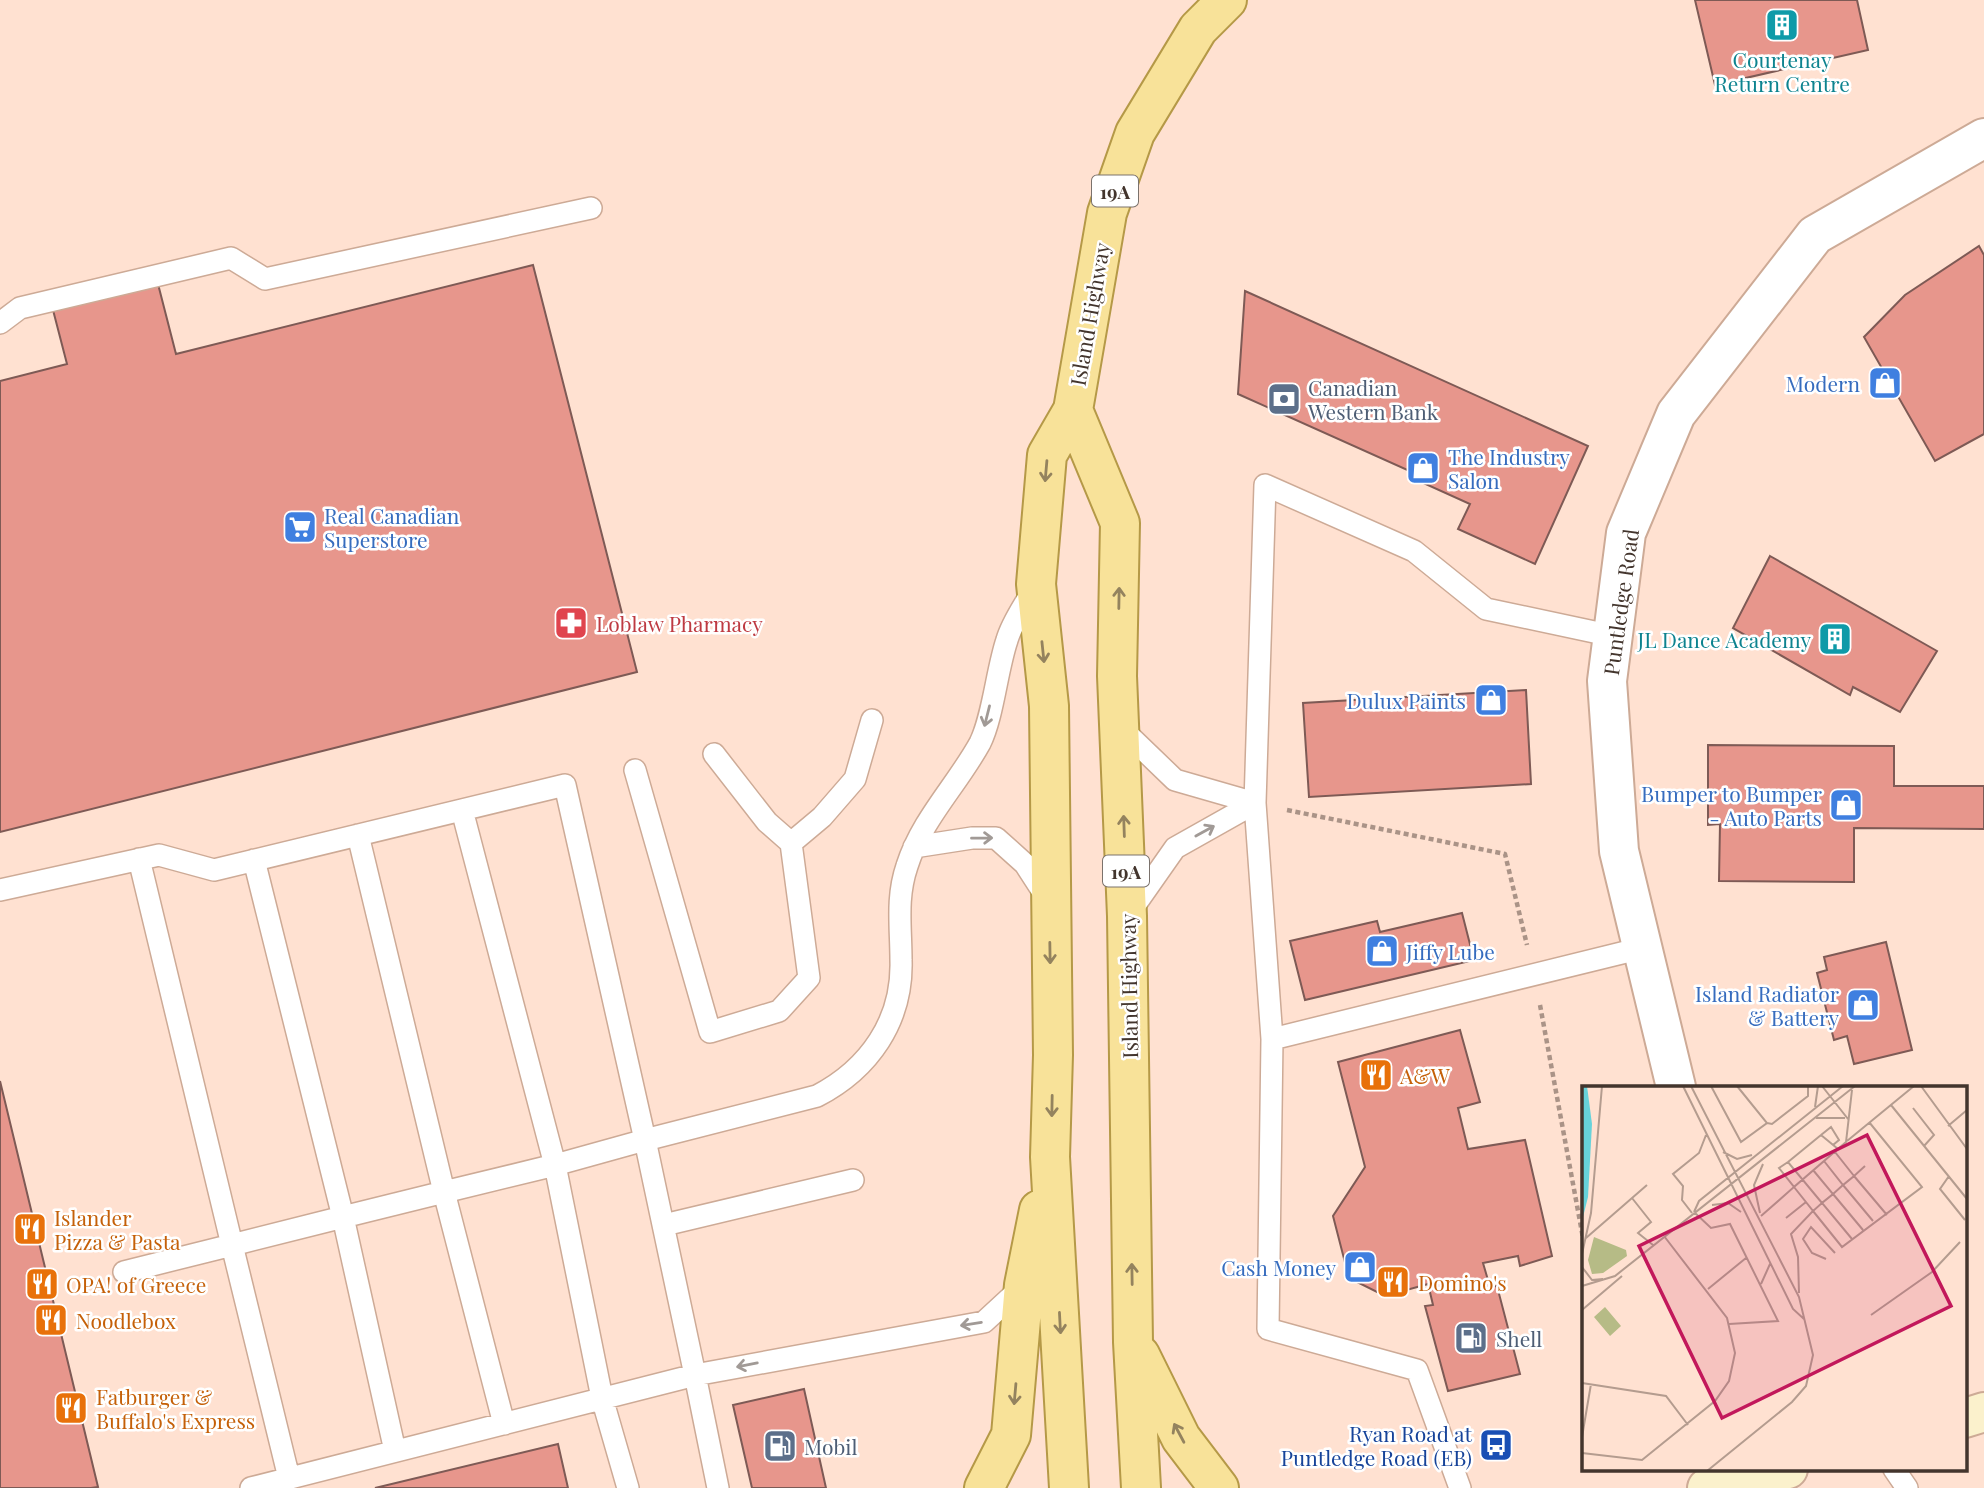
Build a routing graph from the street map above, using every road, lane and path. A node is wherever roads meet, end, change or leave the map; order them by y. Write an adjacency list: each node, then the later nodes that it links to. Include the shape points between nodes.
1 (1227, 0): 5 (main road, Island Highway / 19A, via 1198,29 1135,133 1107,214)
2 (1984, 138): 7 (street, Puntledge Road, via 1815,236 1676,414 1626,533)
3 (591, 208): 4 (lane, via 265,279 231,258 20,308)
4 (0, 323)
5 (1073, 410): 6 (main road, Island Highway / 19A, one-way to 6, via 1047,455); 9 (main road, Island Highway / 19A, one-way to 5, via 1120,523)
6 (1036, 584): 16 (lane, one-way to 16, via 1007,637 981,741 937,803); 20 (main road, Island Highway / 19A, one-way to 20, via 1049,706)
7 (1613, 636): 12 (lane, via 1486,609 1414,551 1265,485); 22 (street, Puntledge Road, via 1607,681 1619,851)
8 (872, 720): 15 (lane, via 855,779 822,817)
9 (1121, 728): 12 (lane, via 1175,780); 21 (main road, Island Highway / 19A, one-way to 9)
10 (714, 754): 15 (lane, via 767,822)
11 (635, 770): 15 (lane, via 710,1032 779,1011 809,978)
12 (1255, 803): 21 (lane, one-way to 12, via 1175,848); 23 (lane)
13 (462, 810): 14 (lane); 25 (lane, via 565,785); 27 (lane)
14 (358, 835): 18 (lane); 29 (lane)
15 (791, 843)
16 (914, 847): 20 (lane, one-way to 20, via 996,838 1025,864); 25 (lane, via 900,894 901,983 888,1026 874,1050 840,1084 817,1096)
17 (139, 859): 18 (lane, via 159,855 214,870); 19 (lane); 32 (lane)
18 (254, 860): 30 (lane)
19 (0, 890)
20 (1049, 901): 26 (main road, Island Highway / 19A, one-way to 26)
21 (1128, 916): 35 (main road, Island Highway / 19A, one-way to 21)
22 (1642, 948): 23 (lane); 24 (street, Puntledge Road)
23 (1272, 1039): 54 (lane, via 1268,1329 1417,1370)
24 (1676, 1086)
25 (645, 1140): 27 (lane); 31 (lane)
26 (1051, 1157): 34 (main road); 51 (main road, Island Highway / 19A, one-way to 51)
27 (555, 1165): 29 (lane); 37 (lane)
28 (853, 1180): 31 (lane)
29 (444, 1192): 30 (lane); 41 (lane)
30 (344, 1217): 32 (lane); 43 (lane)
31 (664, 1225): 36 (lane)
32 (232, 1245): 33 (lane); 46 (lane)
33 (124, 1272)
34 (1024, 1284): 36 (lane, one-way to 36, via 984,1322); 50 (main road, one-way to 50, via 1011,1435)
35 (1133, 1342): 52 (main road, Island Highway / 19A); 53 (main road, one-way to 35, via 1181,1438)
36 (695, 1375): 37 (lane); 49 (lane)
37 (602, 1398): 41 (lane); 48 (lane)
38 (1984, 1412): 39 (main road)
39 (1966, 1418)
40 (1984, 1422): 42 (main road)
41 (504, 1424): 43 (lane)
42 (1966, 1426)
43 (396, 1451): 46 (lane)
44 (1775, 1470): 55 (main road)
45 (1895, 1470): 56 (lane)
46 (289, 1478): 47 (lane)
47 (257, 1487)
48 (628, 1488)
49 (718, 1488)
50 (984, 1488)
51 (1069, 1488)
52 (1141, 1488)
53 (1219, 1488)
54 (1460, 1488)
55 (1707, 1488)
56 (1907, 1488)

